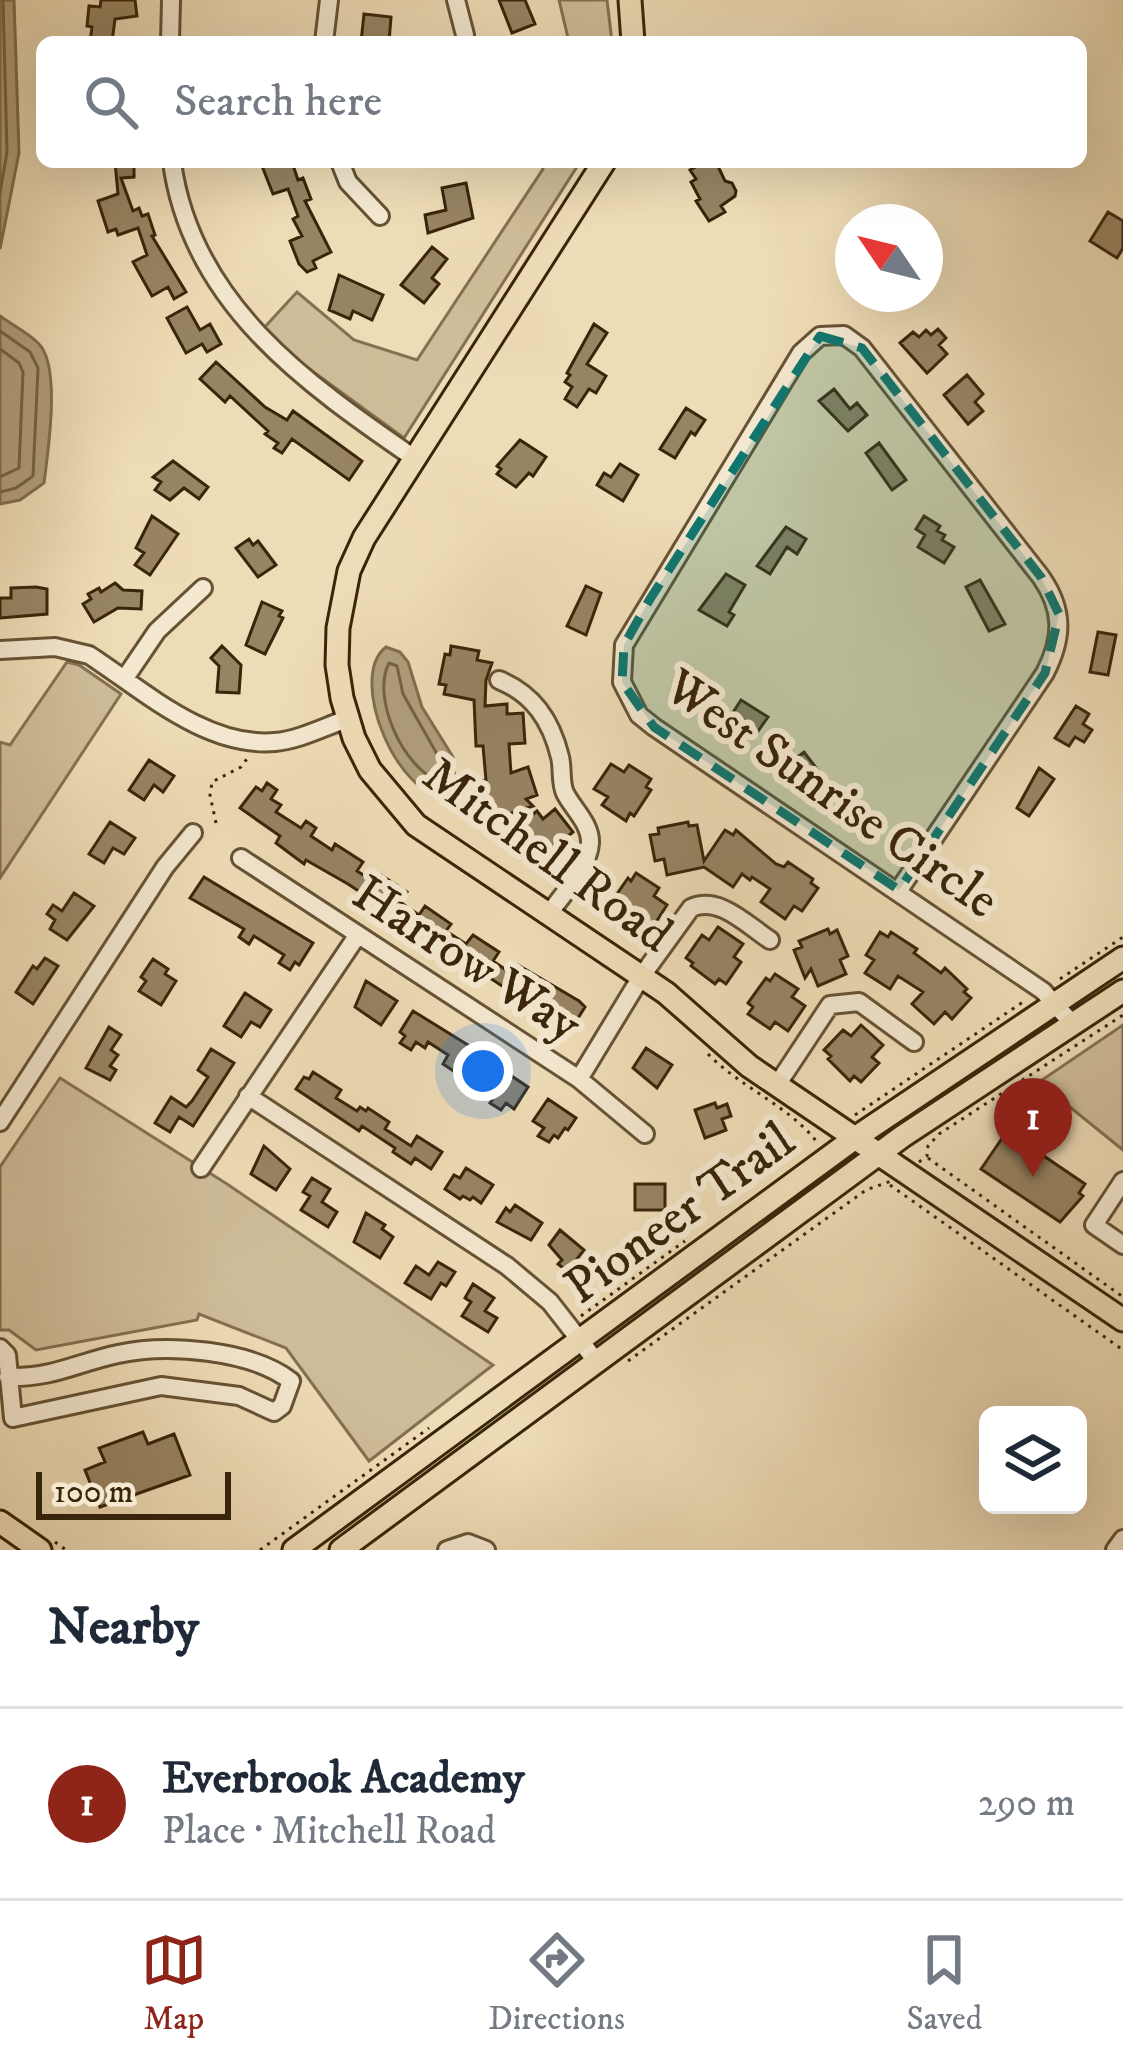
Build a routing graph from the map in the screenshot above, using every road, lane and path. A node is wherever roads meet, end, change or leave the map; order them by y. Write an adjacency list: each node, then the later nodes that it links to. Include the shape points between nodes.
1 (171, 0): 6 (street)
2 (329, 0): 7 (street)
3 (456, 0): 5 (street)
4 (631, 0): 8 (main road)
5 (465, 35)
6 (170, 36)
7 (324, 36)
8 (633, 36)
9 (174, 168): 13 (street, via 202,258 246,324)
10 (342, 168): 12 (street)
11 (600, 168): 13 (main road, Mitchell Road)
12 (380, 216)
13 (414, 458): 18 (main road, Mitchell Road, via 349,571 337,665)
14 (203, 588): 16 (street, via 157,631)
15 (0, 650): 16 (street, via 72,649)
16 (125, 679): 19 (street, via 198,726)
17 (499, 680): 24 (street, via 538,705 560,757 562,789 589,832 590,847)
18 (347, 719): 19 (street, via 282,742); 24 (main road, Mitchell Road, via 370,770 416,825)
19 (250, 741): 20 (path, via 241,766 212,782)
20 (216, 823)
21 (193, 833): 37 (street)
22 (241, 858): 25 (street, Harrow Way)
23 (899, 890): 23 (street, West Sunrise Circle, via 1045,673 1059,614 1041,577 862,348 832,334 801,353 632,629 622,682 653,727); 30 (street, West Sunrise Circle)
24 (548, 915): 28 (main road, Mitchell Road)
25 (357, 936): 34 (street, Harrow Way); 36 (street)
26 (770, 940): 28 (street, via 702,903 681,917)
27 (1123, 958): 30 (main road, Pioneer Trail)
28 (641, 977): 34 (street); 35 (main road, Mitchell Road)
29 (1123, 991): 32 (main road, Pioneer Trail)
30 (1054, 1002): 32 (street, West Sunrise Circle); 39 (main road, Pioneer Trail)
31 (1123, 1015): 41 (path, via 939,1134)
32 (1072, 1023): 40 (main road, Pioneer Trail)
33 (914, 1042): 35 (street, via 859,1002 830,1005)
34 (579, 1079): 38 (street, Harrow Way)
35 (777, 1085): 39 (main road, Mitchell Road)
36 (248, 1096): 42 (street); 49 (street, via 508,1266)
37 (0, 1122)
38 (645, 1134)
39 (855, 1138): 40 (main road, Mitchell Road); 49 (main road, Pioneer Trail)
40 (881, 1153): 43 (main road, Pioneer Trail); 44 (main road, Mitchell Road)
41 (927, 1156): 44 (path); 47 (path)
42 (201, 1168)
43 (853, 1174): 44 (path); 52 (main road, Pioneer Trail)
44 (897, 1177): 48 (main road, Mitchell Road); 51 (path); 52 (path)
45 (1123, 1181): 46 (street, via 1094,1225)
46 (1123, 1245)
47 (1123, 1297)
48 (1123, 1320)
49 (580, 1339): 52 (street); 56 (main road, Pioneer Trail)
50 (0, 1348): 53 (street)
51 (1123, 1350)
52 (605, 1366): 57 (main road, Pioneer Trail)
53 (8, 1378): 53 (street, via 165,1350 218,1352 291,1381 274,1412 239,1396 161,1386 13,1418)
54 (0, 1522): 55 (main road)
55 (40, 1550)
56 (294, 1550)
57 (341, 1550)
58 (447, 1550): 59 (street, via 468,1543)
59 (486, 1550)

